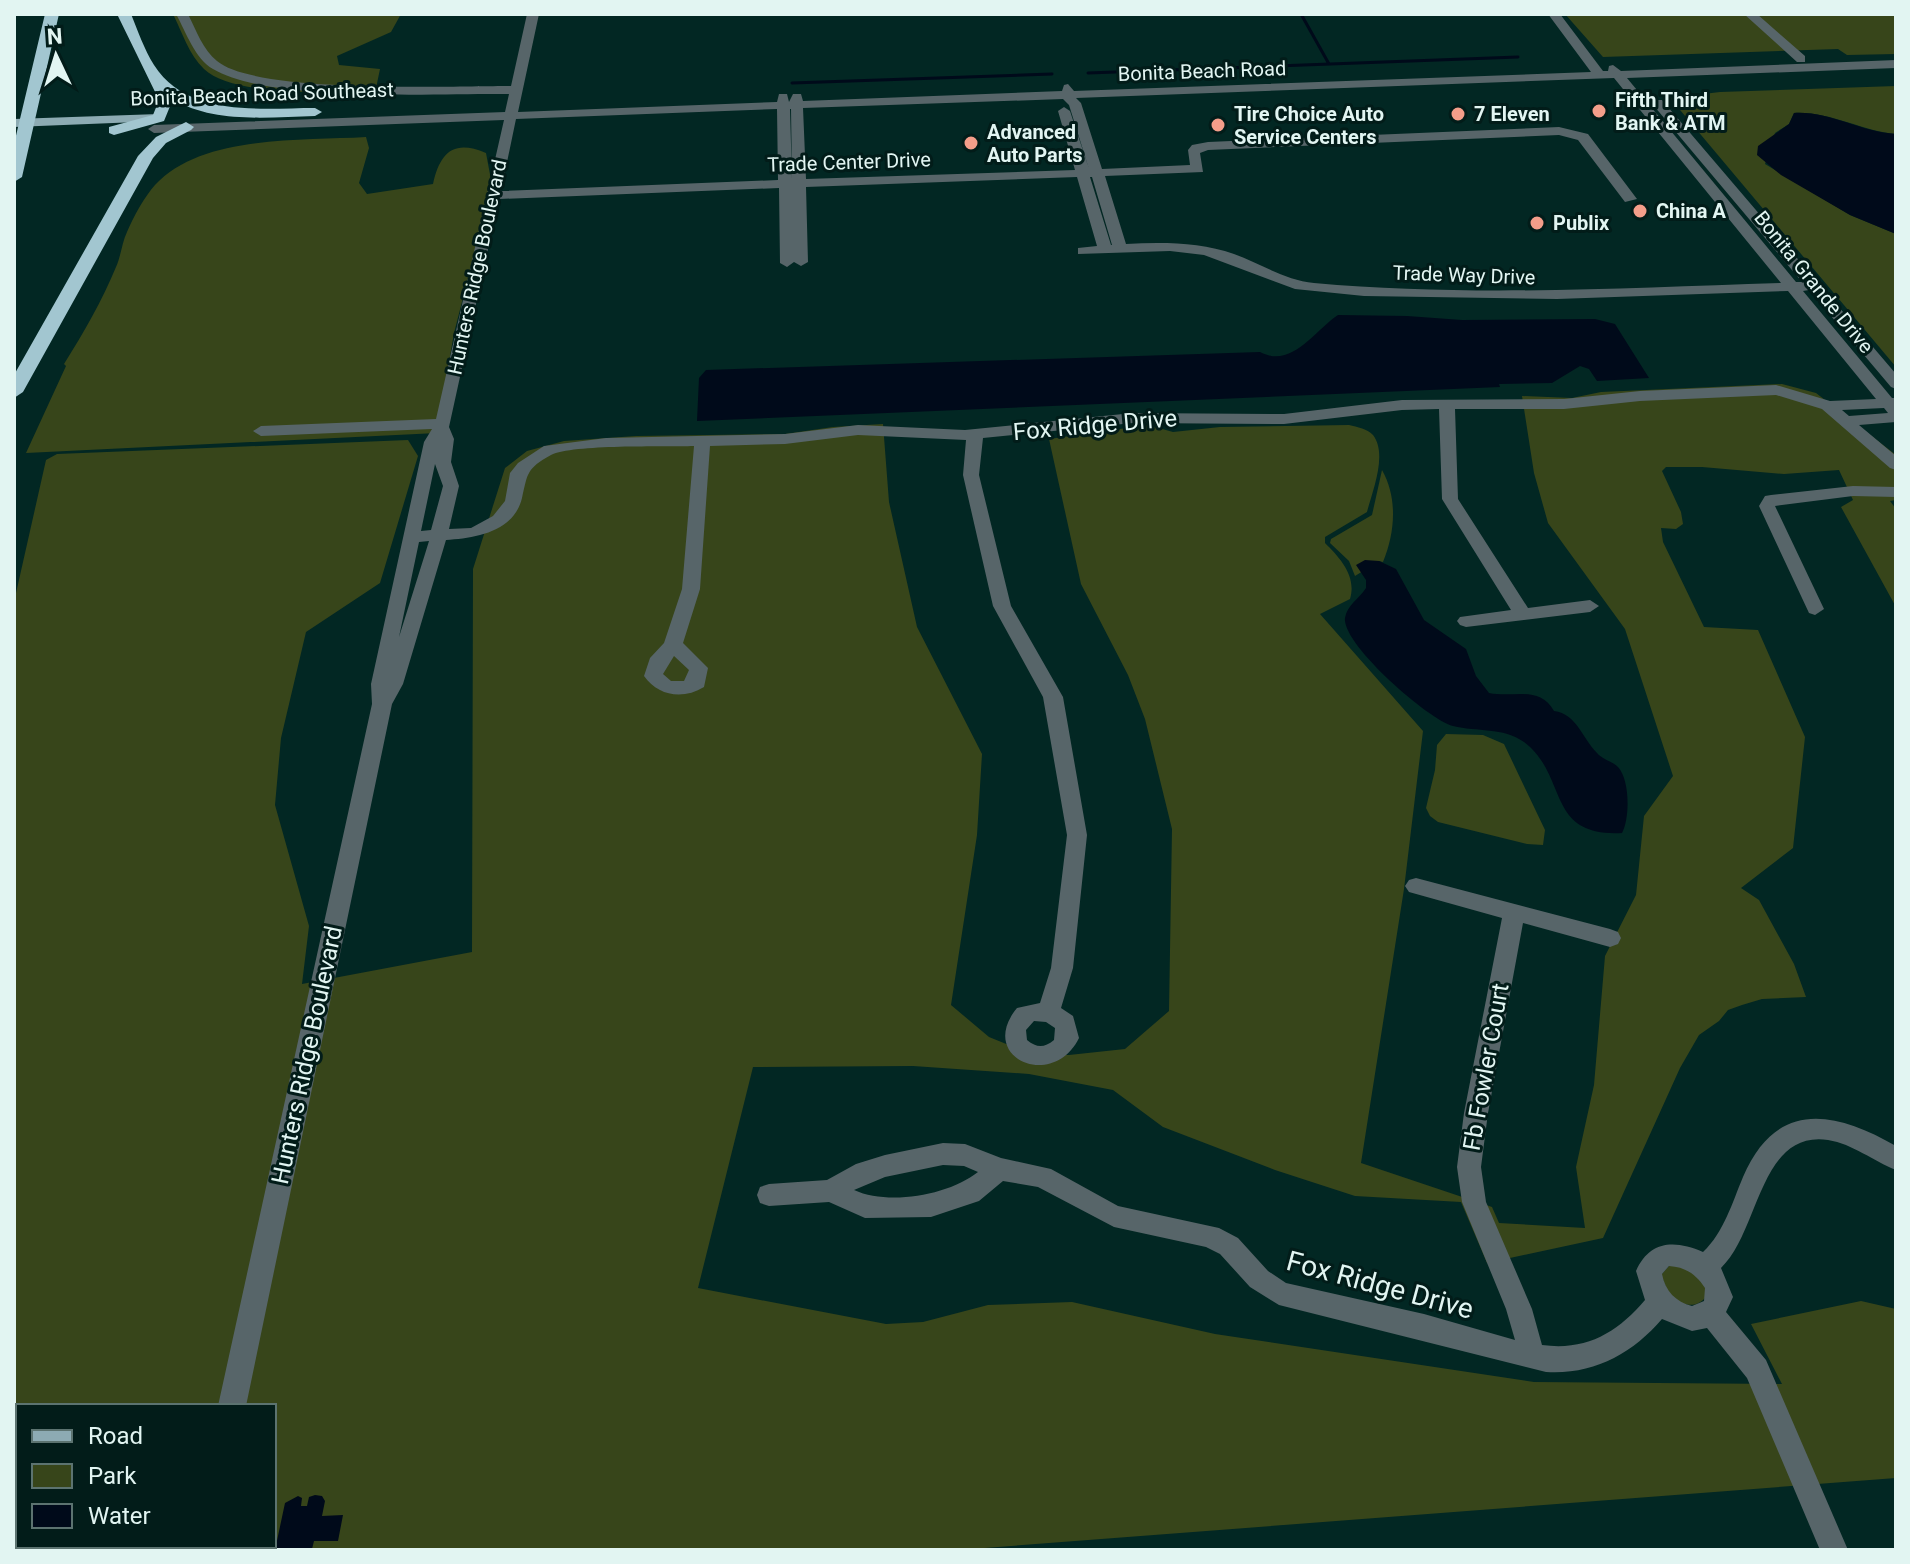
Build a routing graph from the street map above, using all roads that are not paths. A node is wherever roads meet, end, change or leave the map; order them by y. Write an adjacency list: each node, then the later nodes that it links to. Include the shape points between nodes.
1 (52, 14): 21 (highway, via 30,110)
2 (124, 14): 10 (highway)
3 (182, 14): 12 (street, via 216,67 263,82)
4 (533, 14): 12 (street, Hunters Ridge Boulevard)
5 (1554, 14): 11 (street, Bonita Grande Drive)
6 (1750, 14): 8 (street)
7 (1896, 56): 8 (street, Bonita Beach Road)
8 (1801, 59): 11 (street, Bonita Beach Road)
9 (1896, 64): 11 (street, Bonita Beach Road)
10 (149, 69): 16 (highway, via 173,94 204,106); 17 (highway, via 166,100)
11 (1613, 70): 13 (street, Bonita Beach Road); 33 (street, Bonita Grande Drive); 34 (street, Bonita Grande Drive)
12 (514, 90): 15 (street, Hunters Ridge Boulevard)
13 (1069, 95): 14 (street, Bonita Beach Road); 23 (street, via 1062,104); 24 (street)
14 (790, 101): 15 (street, Bonita Beach Road); 26 (street)
15 (510, 109): 16 (street, Bonita Beach Road Southeast); 19 (street, Bonita Beach Road Southeast); 27 (street, Hunters Ridge Boulevard)
16 (315, 112): 17 (street, Bonita Beach Road Southeast)
17 (149, 122): 18 (main road, Bonita Beach Road Southeast); 19 (street, Bonita Beach Road Southeast); 20 (highway); 22 (highway)
18 (14, 123)
19 (186, 127): 22 (highway, via 161,140)
20 (114, 130): 21 (main road, Bonita Beach Road Southeast)
21 (17, 139): 25 (highway)
22 (146, 156): 36 (highway)
23 (1082, 174): 24 (street, Trade Center Drive); 26 (street, Trade Center Drive); 29 (street)
24 (1097, 174): 28 (street, Trade Center Drive, via 1198,169 1193,153 1208,146 1566,131 1583,137); 30 (street)
25 (14, 177)
26 (792, 183): 27 (street, Trade Center Drive); 32 (street)
27 (493, 195): 41 (street, Hunters Ridge Boulevard)
28 (1630, 199)
29 (1105, 250): 30 (street, Trade Way Drive); 31 (street, Trade Way Drive)
30 (1121, 250): 34 (street, Trade Way Drive, via 1200,249 1300,286 1441,297)
31 (1083, 251)
32 (794, 262)
33 (1814, 286): 34 (street, Trade Way Drive); 35 (street, Bonita Grande Drive)
34 (1792, 287): 39 (street, Bonita Grande Drive)
35 (1896, 384)
36 (14, 392)
37 (1447, 403): 38 (street, Fox Ridge Drive, via 1564,404 1776,390); 43 (street, Fox Ridge Drive, via 1284,419 1133,418); 51 (street, via 1450,499)
38 (1828, 406): 39 (street); 40 (street, Fox Ridge Drive)
39 (1894, 409): 40 (street)
40 (1845, 421): 45 (street, Fox Ridge Drive)
41 (442, 426): 42 (street); 47 (street, Hunters Ridge Boulevard, via 443,462 451,486); 48 (street, Hunters Ridge Boulevard, via 432,442)
42 (261, 431)
43 (975, 435): 44 (street, Fox Ridge Drive, via 858,430 776,440); 58 (street, via 971,475 1002,606 1053,697 1077,835 1062,968)
44 (702, 441): 47 (street, Fox Ridge Drive, via 550,449 516,477 513,501 499,520 474,533); 53 (street, via 691,589)
45 (1896, 465)
46 (1896, 492): 50 (street, via 1771,500 1770,517)
47 (439, 535): 48 (street, Fox Ridge Drive); 54 (street, Hunters Ridge Boulevard, via 394,684)
48 (411, 537): 54 (street, Hunters Ridge Boulevard, via 380,684)
49 (1590, 606): 51 (street)
50 (1815, 609)
51 (1522, 613): 52 (street)
52 (1466, 621)
53 (673, 645)
54 (382, 704): 67 (street, Hunters Ridge Boulevard)
55 (1416, 886): 56 (street)
56 (1514, 913): 57 (street); 66 (street, Fb Fowler Court, via 1469,1167 1474,1202 1519,1309)
57 (1610, 938)
58 (1048, 1013)
59 (1896, 1159): 63 (street, via 1844,1131 1804,1129 1786,1136 1764,1159 1729,1242)
60 (999, 1169): 61 (street, Fox Ridge Drive, via 965,1155 943,1154 865,1172); 61 (street, Fox Ridge Drive, via 970,1193 931,1206 865,1207); 66 (street, Fox Ridge Drive, via 1042,1177 1114,1216 1210,1236 1229,1246 1279,1293)
61 (830, 1191): 62 (street, Fox Ridge Drive)
62 (769, 1195)
63 (1705, 1267): 64 (street, via 1683,1255 1661,1257 1649,1281); 65 (street, via 1714,1276 1720,1297)
64 (1659, 1302): 65 (street, via 1680,1316); 66 (street, Fox Ridge Drive, via 1645,1321 1594,1355 1573,1360)
65 (1711, 1313): 68 (street, via 1757,1369)
66 (1532, 1355)
67 (232, 1404)
68 (1834, 1550)

